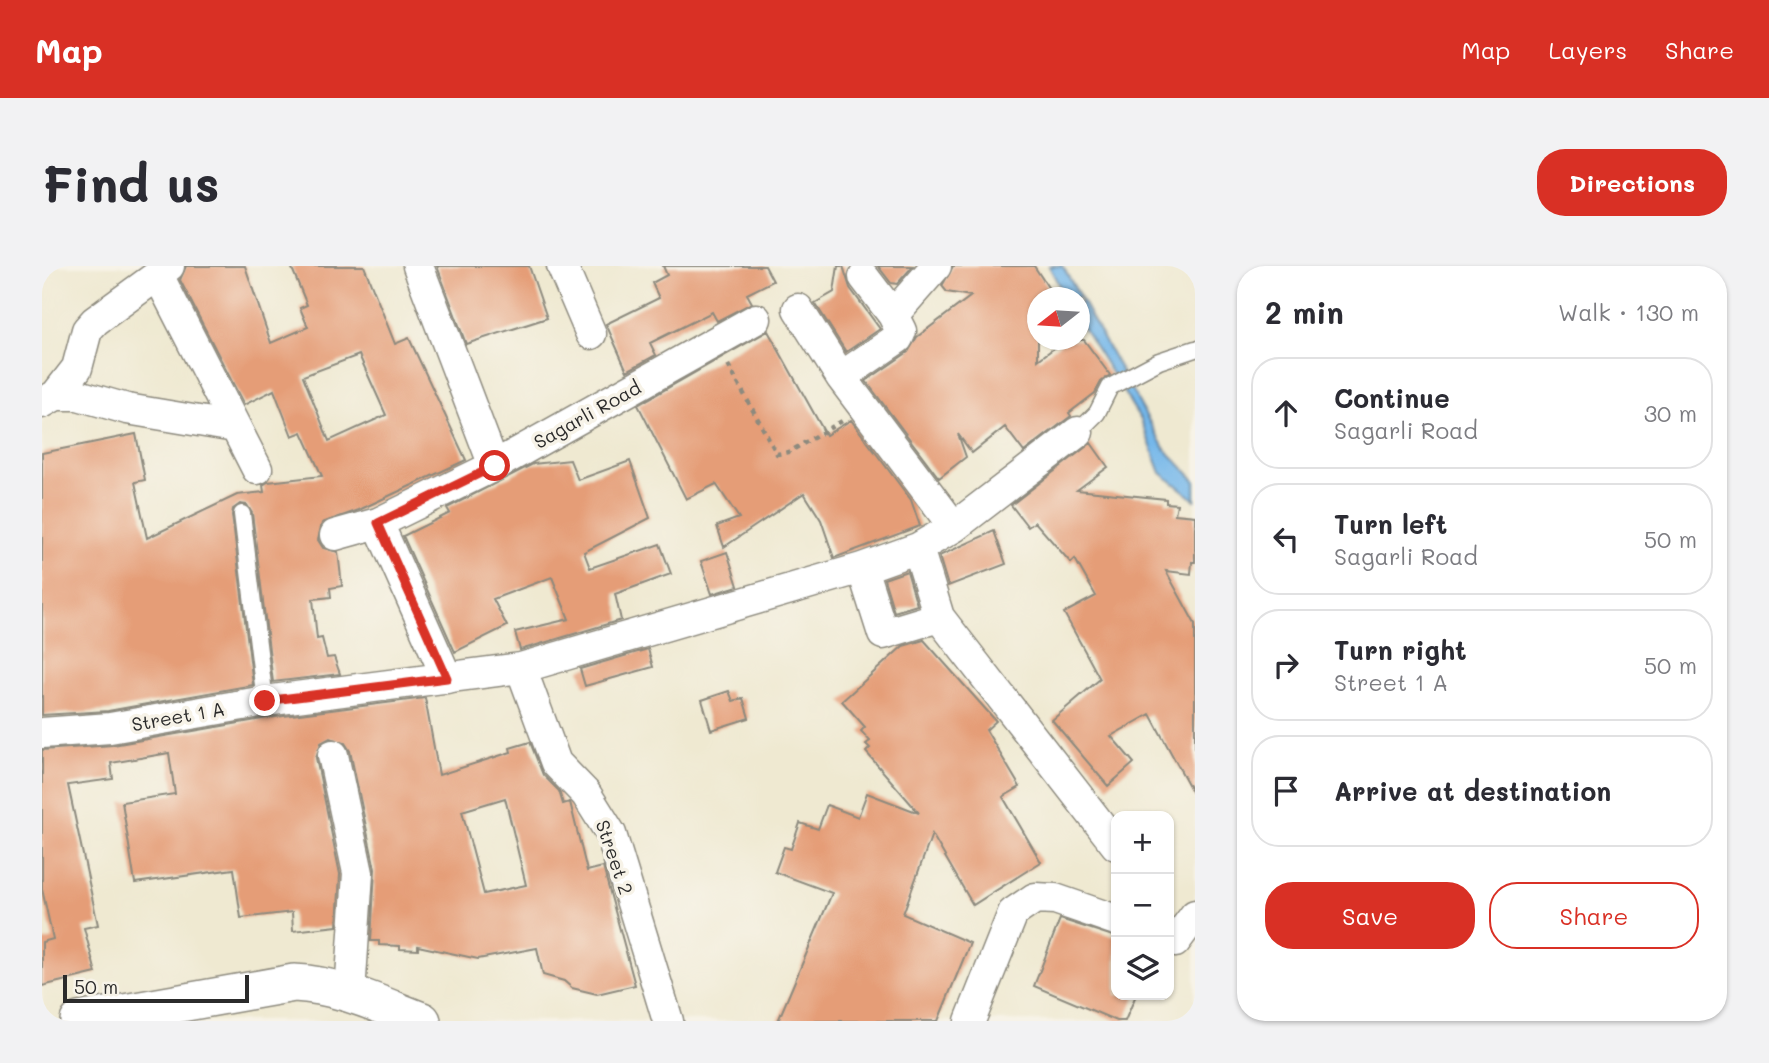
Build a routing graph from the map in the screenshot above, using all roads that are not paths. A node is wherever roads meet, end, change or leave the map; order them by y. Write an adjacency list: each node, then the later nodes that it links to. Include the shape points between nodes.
1 (418, 266): 15 (street)
2 (562, 266): 9 (street)
3 (936, 266): 7 (street)
4 (163, 271): 12 (street, via 95,321 87,330 77,368); 13 (street)
5 (864, 277): 7 (street)
6 (797, 309): 11 (street)
7 (893, 315): 11 (street, via 901,331 898,338)
8 (756, 319): 15 (street, Sagarli Road)
9 (590, 334)
10 (1195, 349): 14 (lane, via 1159,361 1110,387 1097,413)
11 (841, 377): 19 (street)
12 (49, 399): 13 (street, via 99,398 127,410)
13 (236, 428): 16 (street)
14 (1078, 432): 19 (street, Street 1 A)
15 (495, 466): 18 (street, Sagarli Road)
16 (257, 469)
17 (242, 514): 26 (lane)
18 (378, 523): 20 (street, Sagarli Road); 25 (street)
19 (954, 527): 21 (street, Street 1 A)
20 (335, 535)
21 (918, 548): 22 (street, Street 1 A); 23 (street)
22 (862, 568): 23 (street, via 883,634); 24 (street, Street 1 A)
23 (939, 617): 29 (street)
24 (521, 668): 25 (street, Street 1 A); 37 (street, Street 2, via 556,763 586,794 611,834)
25 (447, 678): 26 (street, Street 1 A)
26 (265, 701): 27 (street, Street 1 A, via 110,727)
27 (42, 733)
28 (333, 755): 33 (street, via 358,873)
29 (1111, 839)
30 (1195, 915): 32 (street)
31 (1111, 918): 38 (street, via 1055,899 1035,898 1013,913)
32 (1180, 944)
33 (350, 993): 34 (street, via 295,983); 36 (street)
34 (186, 1012): 35 (street)
35 (79, 1021)
36 (422, 1021)
37 (668, 1021)
38 (970, 1021)

